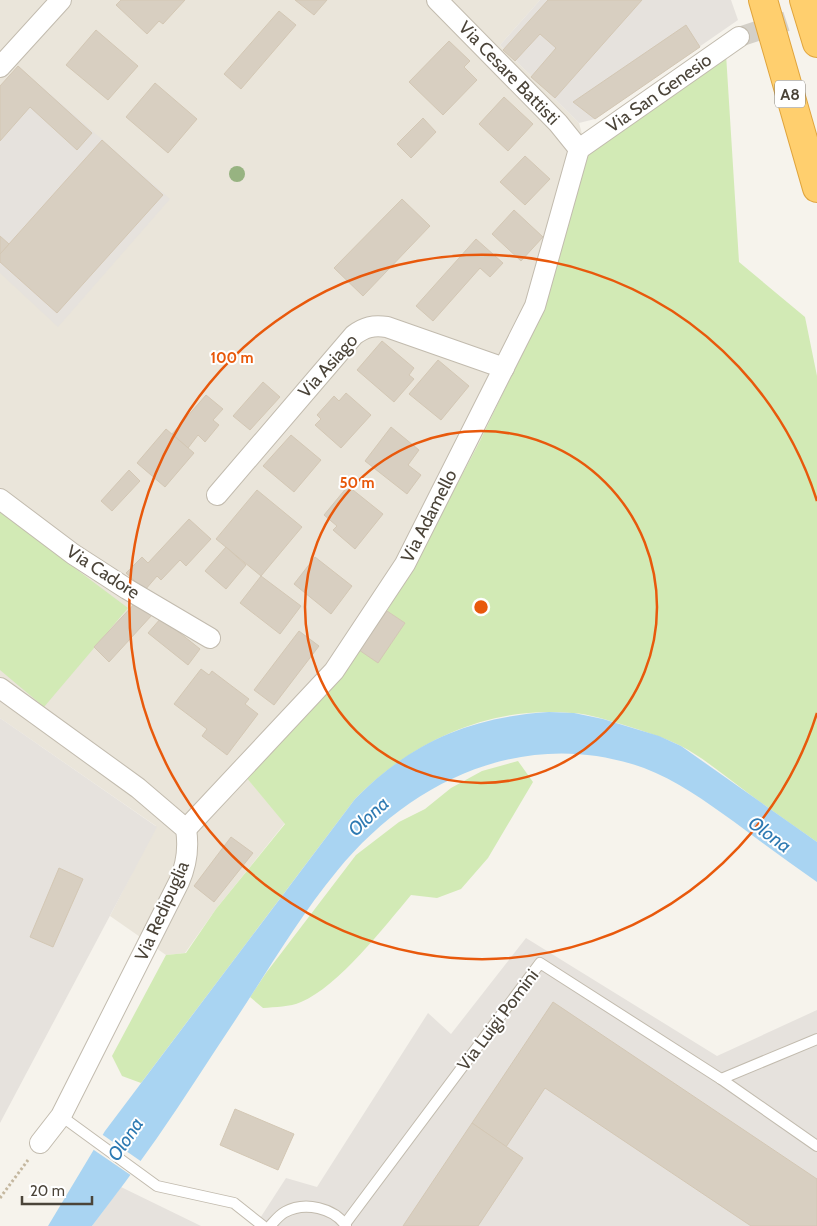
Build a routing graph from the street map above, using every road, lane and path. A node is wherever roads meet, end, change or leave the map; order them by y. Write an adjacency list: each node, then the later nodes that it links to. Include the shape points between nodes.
1 (61, 0): 7 (street)
2 (437, 0): 8 (street, Via Cesare Battisti)
3 (763, 0): 9 (highway, A8)
4 (804, 0): 6 (highway)
5 (739, 37): 8 (street, Via San Genesio)
6 (817, 43)
7 (0, 67)
8 (579, 149): 10 (street, Via Adamello, via 535,306)
9 (817, 188)
10 (504, 368): 11 (street, Via Asiago, via 387,327 364,328 354,335); 15 (street, Via Adamello, via 405,564 334,671)
11 (217, 495)
12 (0, 499): 13 (street, Via Cadore, via 73,554)
13 (210, 638)
14 (0, 688): 15 (street, via 138,788)
15 (186, 829): 18 (street, Via Redipuglia, via 188,856 179,882)
16 (817, 1039): 17 (lane)
17 (721, 1078): 20 (lane, Via Luigi Pomini); 22 (lane, Via Luigi Pomini, via 540,963)
18 (61, 1116): 19 (street, Via Redipuglia); 23 (lane, via 157,1186 234,1203)
19 (40, 1143): 21 (path)
20 (817, 1146)
21 (0, 1198)
22 (346, 1225): 24 (lane, Via Luigi Pomini, via 332,1213 316,1207 300,1207 284,1212)
23 (264, 1226)
24 (270, 1226)

